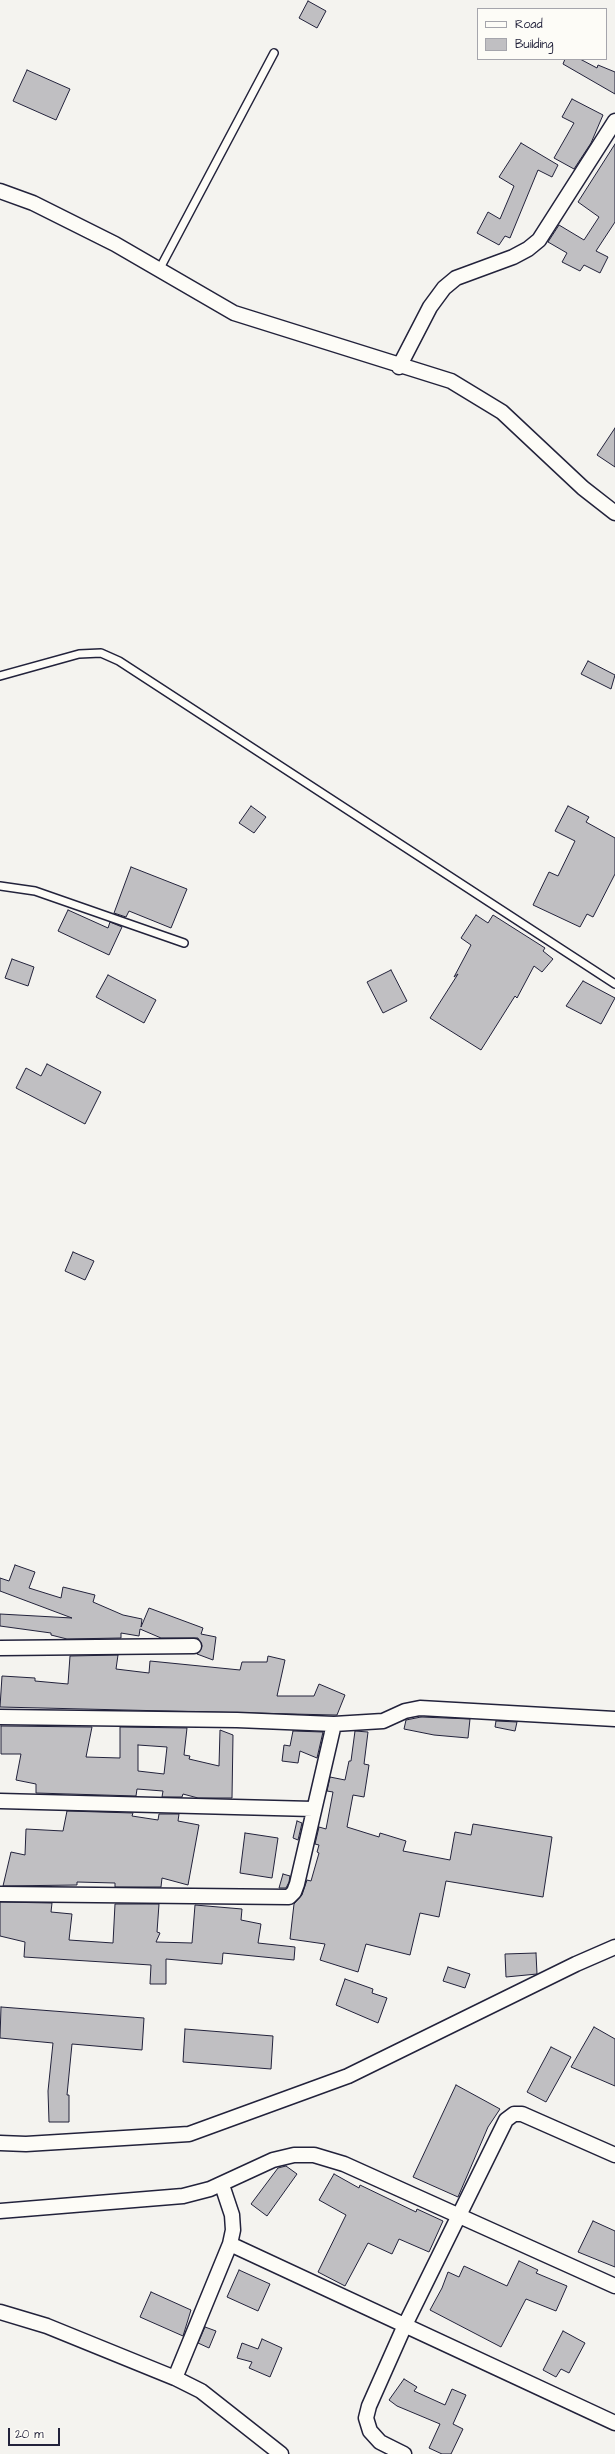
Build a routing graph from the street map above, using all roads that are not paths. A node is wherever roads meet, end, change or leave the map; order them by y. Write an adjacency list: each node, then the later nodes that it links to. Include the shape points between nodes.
1 (274, 53): 4 (lane)
2 (615, 121): 5 (street, via 539,240 513,257 456,278 444,288 430,307)
3 (0, 191): 4 (street, via 33,203)
4 (159, 270): 5 (street, via 234,313)
5 (399, 367): 6 (street, via 451,382 502,412 583,488)
6 (615, 513)
7 (0, 676): 10 (lane, via 79,654 101,654 119,661)
8 (0, 886): 9 (lane, via 35,890)
9 (184, 943)
10 (615, 984)
11 (194, 1646): 12 (street)
12 (0, 1648)
13 (0, 1717): 15 (street)
14 (615, 1719): 15 (street, via 420,1708 405,1711 383,1721)
15 (334, 1724): 17 (street)
16 (0, 1801): 17 (street)
17 (313, 1809): 18 (street, via 297,1884 289,1897)
18 (0, 1894)
19 (615, 1947): 20 (street, via 348,2076 189,2134 26,2144)
20 (0, 2143)
21 (615, 2155): 24 (street, via 522,2114 514,2114 506,2120)
22 (222, 2184): 23 (street, via 183,2196); 24 (street, via 273,2160 294,2155 314,2155 344,2164); 25 (street, via 232,2215 233,2230)
23 (0, 2211)
24 (459, 2217): 26 (street); 28 (street)
25 (230, 2244): 28 (street); 29 (street)
26 (615, 2286)
27 (0, 2312): 29 (street, via 47,2326)
28 (405, 2325): 30 (street); 32 (street, via 366,2418 370,2430 380,2442)
29 (175, 2378): 31 (street, via 201,2391)
30 (615, 2423)
31 (281, 2454)
32 (404, 2454)

